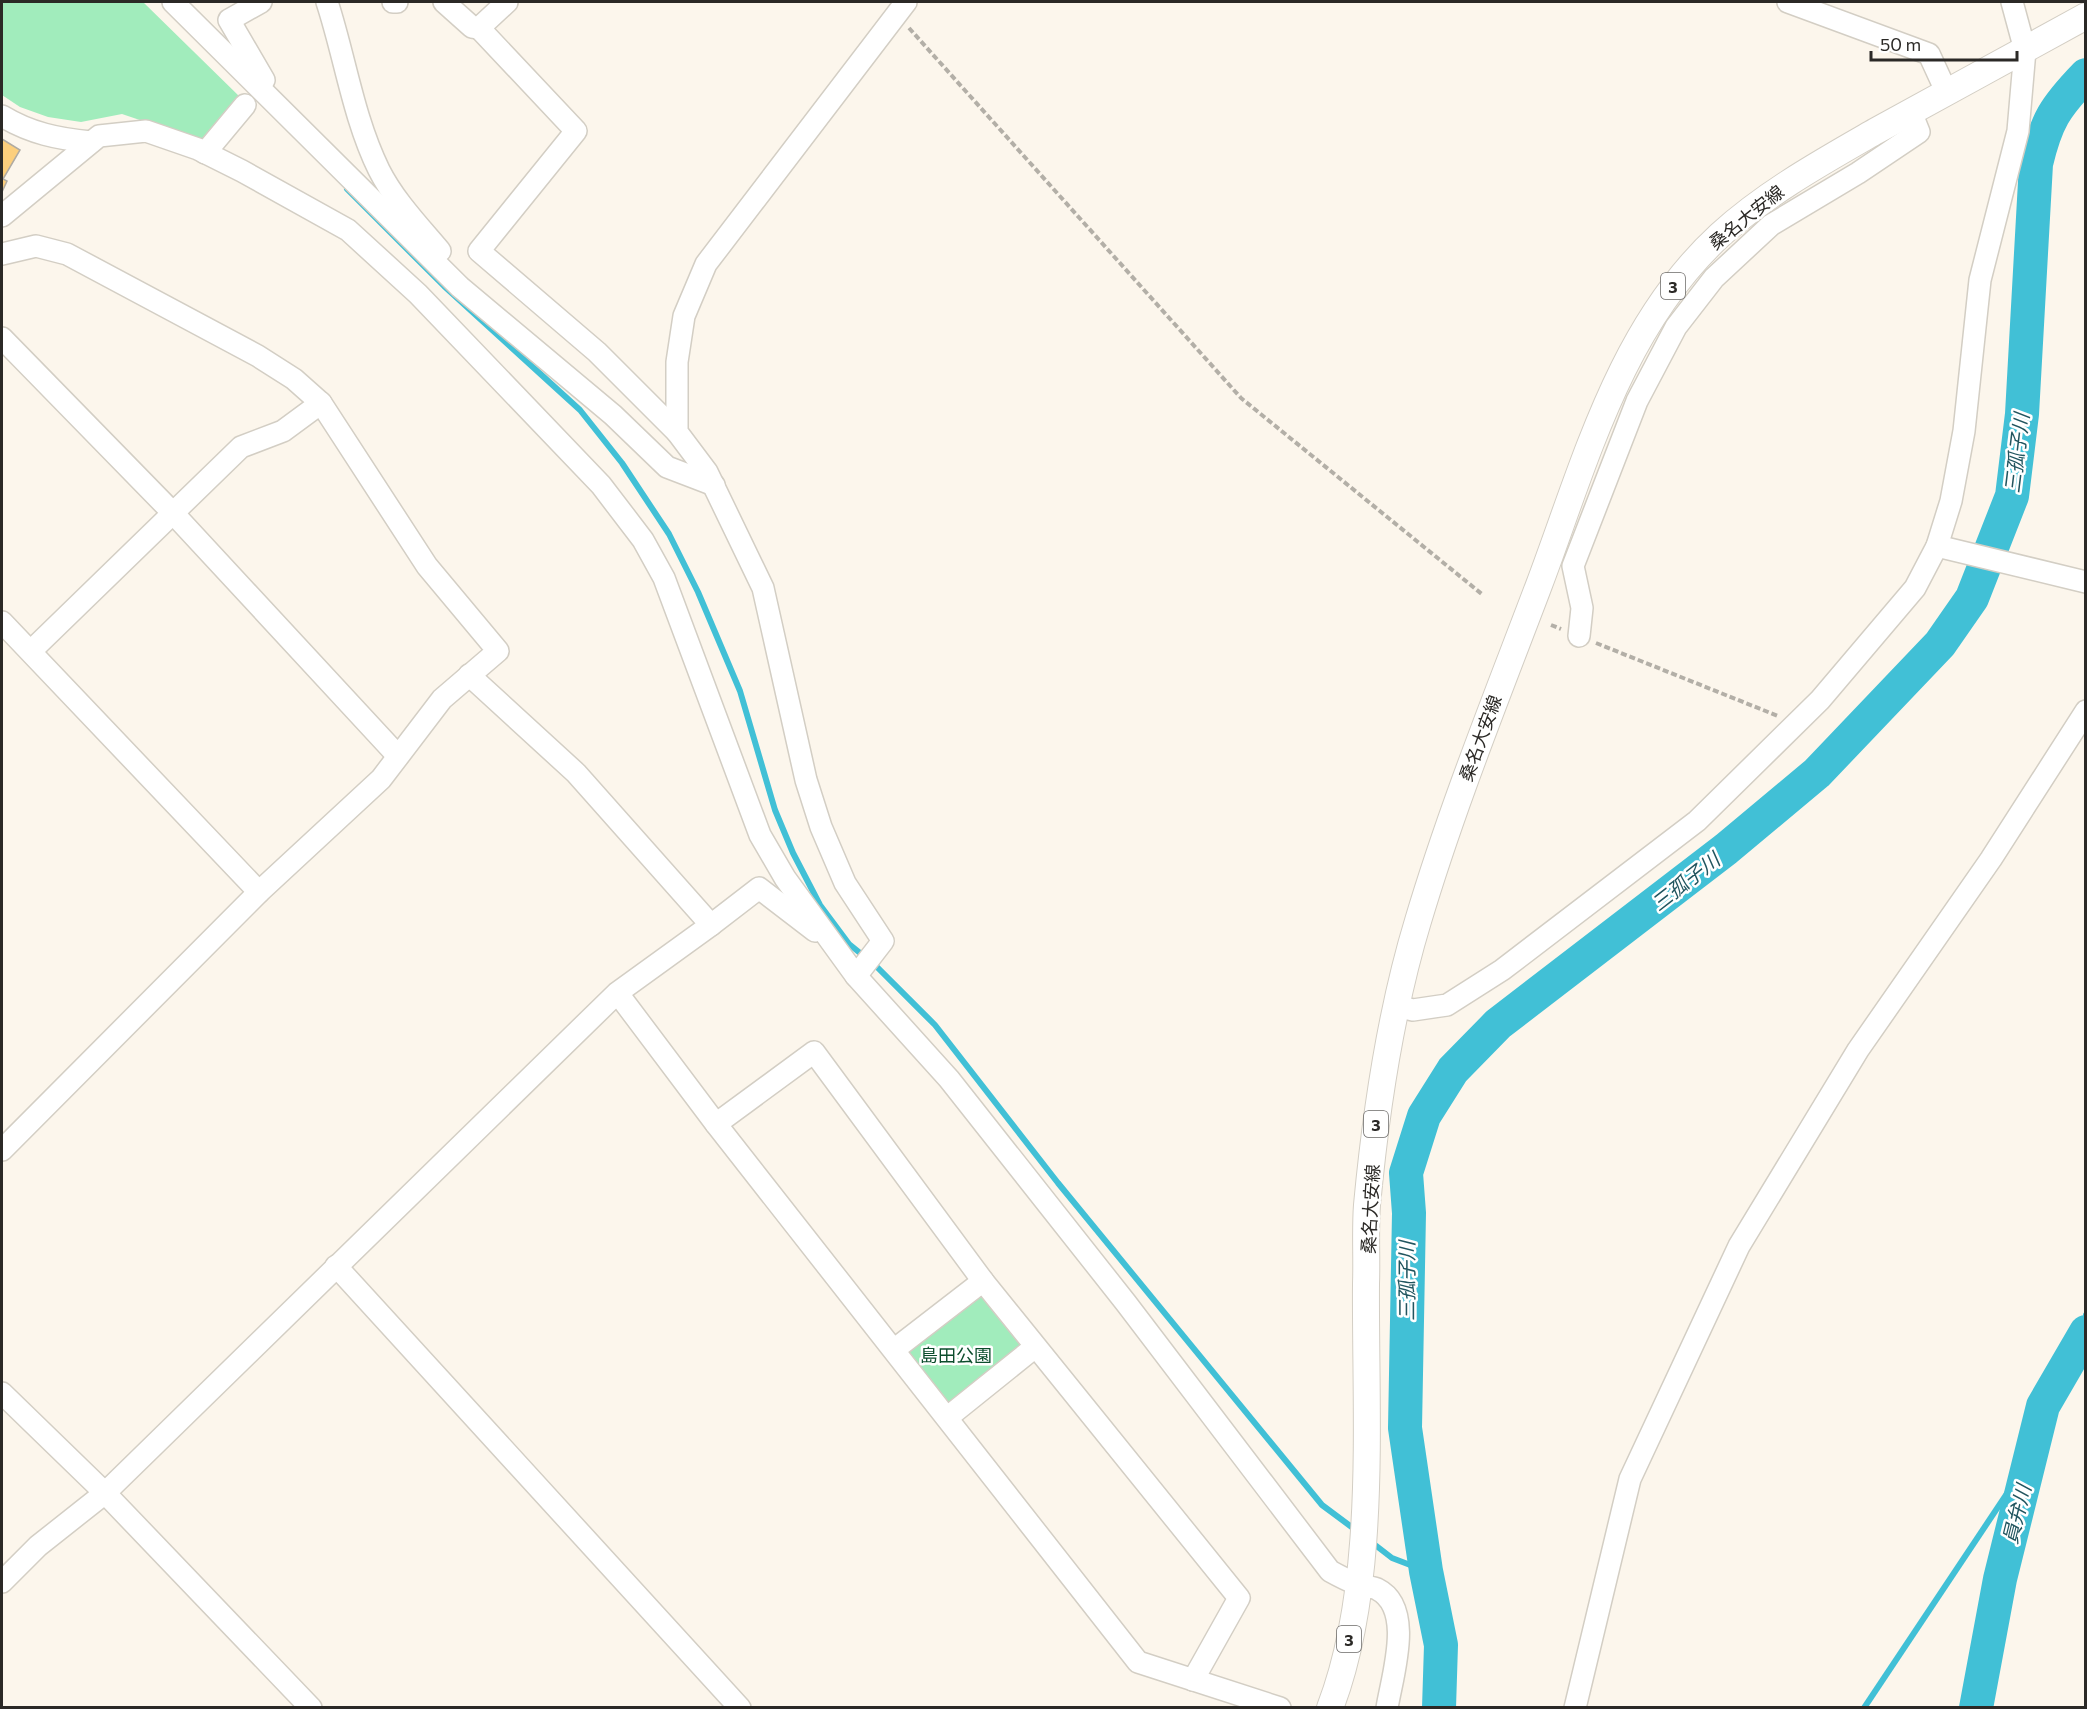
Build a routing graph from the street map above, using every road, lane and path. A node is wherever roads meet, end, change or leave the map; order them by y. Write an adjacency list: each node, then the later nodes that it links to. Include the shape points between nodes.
1 (173, 2): 13 (street)
2 (261, 2): 13 (street, via 229,20)
3 (327, 2): 21 (street, via 360,120 379,170 411,216)
4 (444, 2): 10 (street, via 472,27)
5 (507, 2): 10 (street)
6 (1788, 2): 12 (street, via 1929,54)
7 (2012, 2): 11 (street)
8 (896, 6): 24 (street, via 706,264 684,316 679,339); 29 (path, via 1241,398)
9 (2085, 16): 11 (main road, 桑名大安線 / 3)
10 (479, 28): 24 (street, via 576,131 479,251 597,352)
11 (2025, 50): 12 (main road, 桑名大安線 / 3); 27 (street, via 2018,131 1980,280 1964,431)
12 (1946, 91): 15 (main road, 桑名大安線 / 3)
13 (274, 102): 21 (street, via 436,264)
14 (245, 105): 18 (street)
15 (1911, 112): 31 (street, via 1919,132 1771,225 1714,278 1676,327 1637,400 1573,566 1582,608); 42 (main road, 桑名大安線 / 3, via 1781,187 1719,236 1673,286 1643,329 1610,397 1470,764 1417,923)
16 (2, 116): 17 (street, via 24,129 57,139)
17 (91, 142): 18 (street, via 99,136 147,131); 19 (street)
18 (209, 146): 39 (street, via 348,230 418,294 601,485 643,540 664,578 760,835)
19 (2, 216)
20 (2, 254): 23 (street, via 36,246 67,254 258,356 294,379)
21 (513, 333): 25 (street, via 612,415 667,467)
22 (2, 339): 26 (street)
23 (321, 403): 26 (street, via 283,431 241,447); 33 (street, via 427,566 498,651)
24 (677, 432): 25 (street)
25 (714, 485): 40 (street, via 763,588 806,780 821,827 845,883 883,941)
26 (173, 513): 32 (street); 36 (street)
27 (1942, 547): 28 (street); 35 (street, via 1915,588)
28 (2085, 582)
29 (1483, 595)
30 (2, 622): 32 (street)
31 (1579, 636): 35 (path)
32 (31, 651): 37 (street)
33 (469, 675): 36 (street, via 442,699); 38 (street, via 576,773)
34 (2085, 711): 60 (street, via 1991,859 1858,1050 1740,1246 1630,1479)
35 (1796, 724): 42 (street, via 1697,821 1502,970 1447,1005 1413,1010)
36 (398, 756): 37 (street, via 381,779)
37 (259, 892): 44 (street)
38 (711, 925): 39 (street, via 759,888); 45 (street, via 617,993)
39 (832, 945): 40 (street)
40 (859, 972): 52 (street, via 1126,1303 1329,1571)
41 (622, 999): 43 (street)
42 (1396, 1006): 52 (main road, 桑名大安線 / 3, via 1379,1097 1367,1210)
43 (716, 1124): 46 (street, via 814,1052); 48 (street)
44 (2, 1150)
45 (336, 1266): 51 (street); 56 (street)
46 (983, 1281): 47 (street); 48 (street)
47 (1035, 1347): 50 (street); 54 (street, via 1239,1598)
48 (894, 1349): 50 (street)
49 (2, 1393): 51 (street)
50 (948, 1417): 54 (street, via 1138,1662)
51 (105, 1493): 53 (street, via 38,1546); 55 (street)
52 (1361, 1577): 58 (main road, 桑名大安線 / 3, via 1341,1678); 59 (street, via 1392,1602 1399,1621)
53 (2, 1582)
54 (1193, 1680): 57 (street)
55 (311, 1707)
56 (740, 1707)
57 (1280, 1707)
58 (1330, 1707)
59 (1387, 1707)
60 (1575, 1707)

